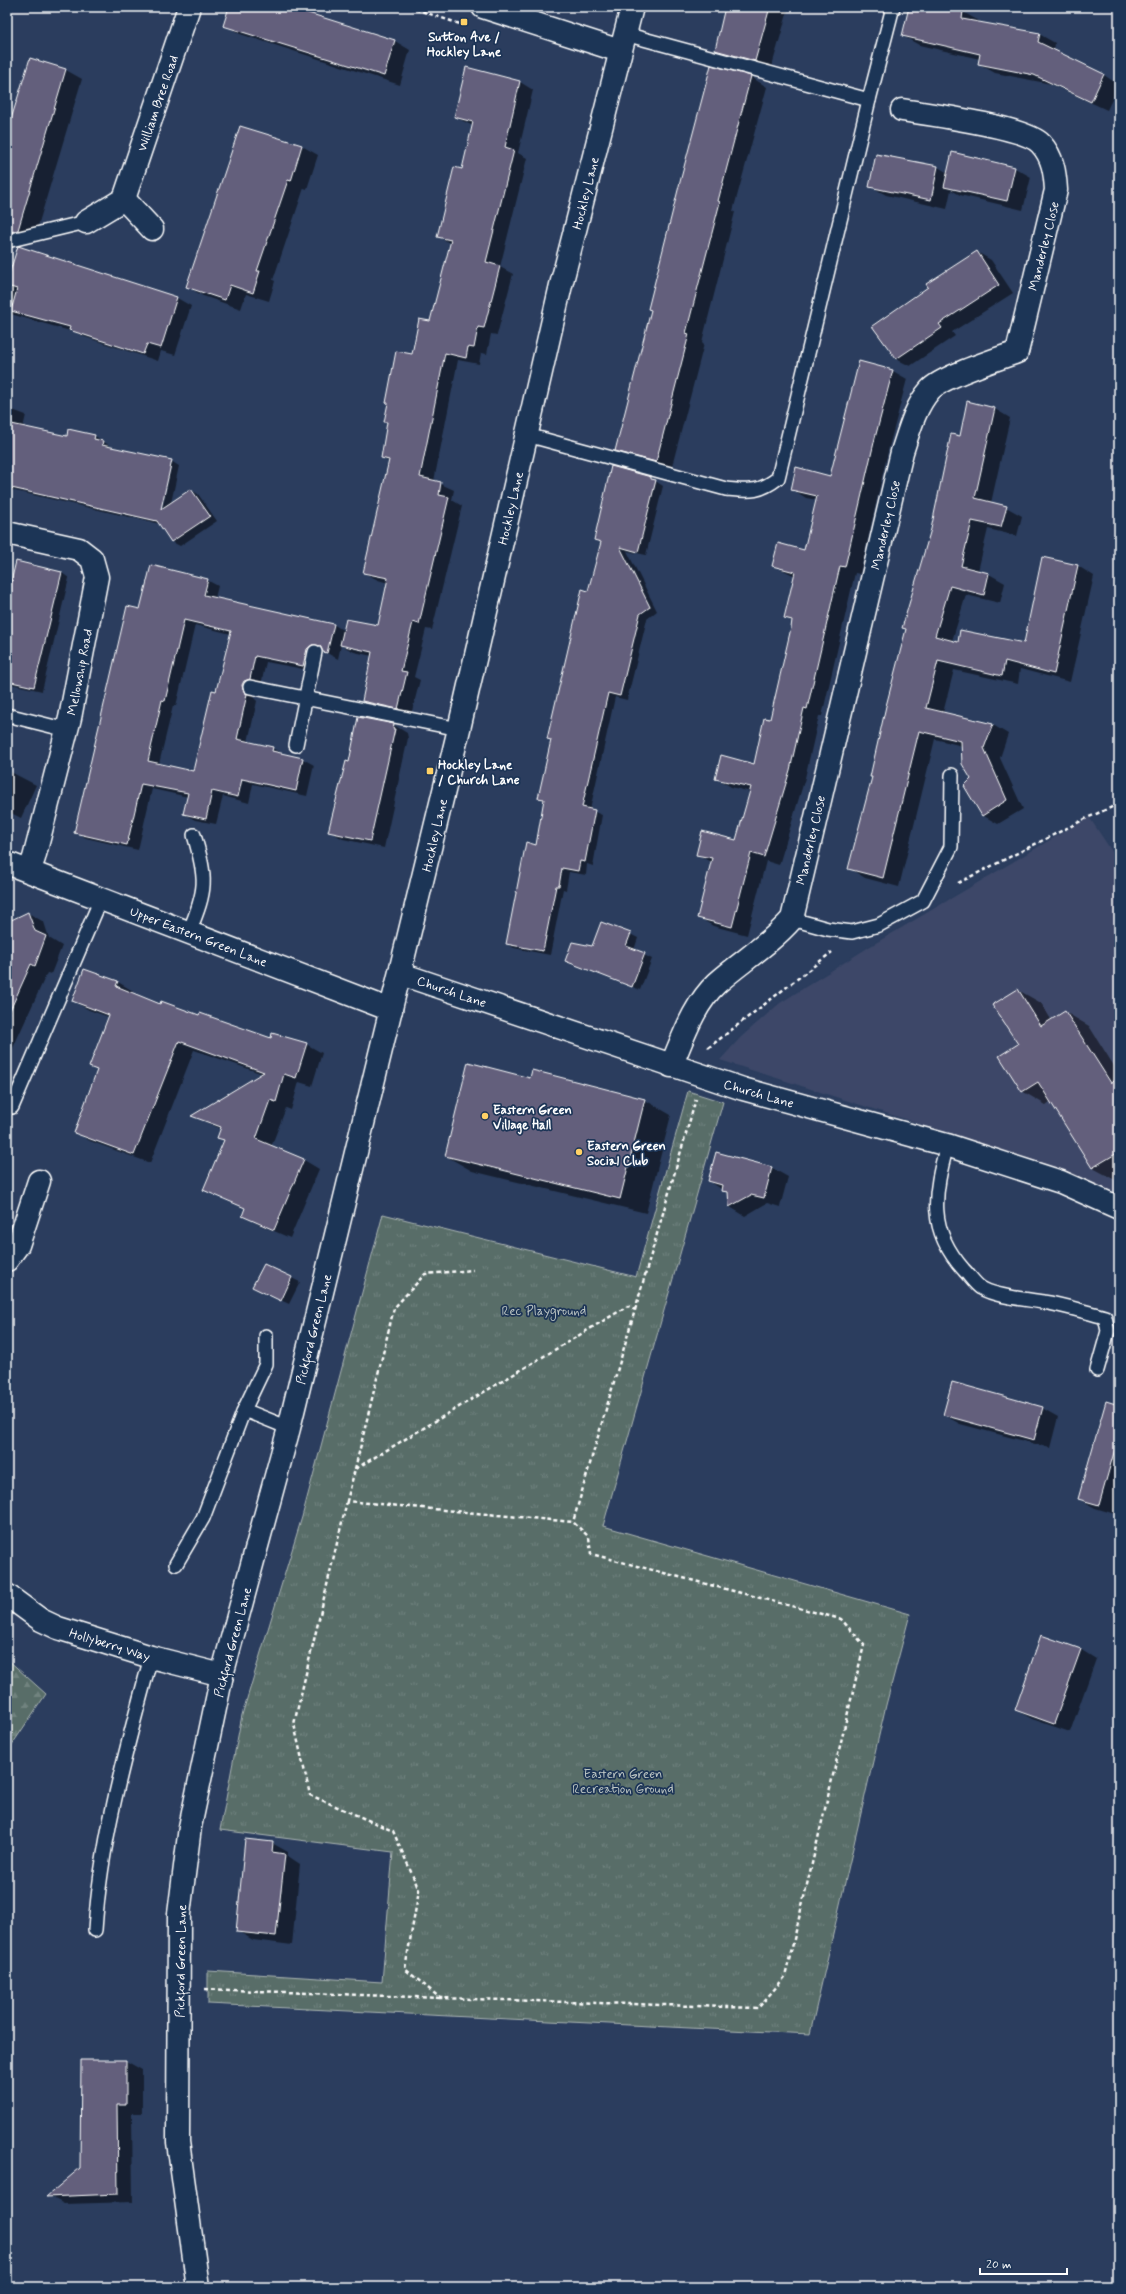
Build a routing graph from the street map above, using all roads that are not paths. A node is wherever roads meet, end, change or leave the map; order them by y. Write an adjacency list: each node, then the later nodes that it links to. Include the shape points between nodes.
1 (189, 7): 8 (street, William Bree Road)
2 (483, 7): 5 (street)
3 (632, 7): 5 (street, Hockley Lane)
4 (893, 7): 6 (lane)
5 (622, 42): 6 (lane); 12 (street, Hockley Lane, via 561,285)
6 (869, 100): 12 (lane, via 778,478 765,488 744,491 726,489)
7 (902, 110): 26 (street, Manderley Close, via 1016,131 1041,143 1054,166 1056,190 1017,352 964,371 930,389 916,411 902,452)
8 (124, 199): 9 (street); 10 (street)
9 (86, 222): 11 (lane)
10 (152, 229)
11 (7, 241)
12 (527, 434): 18 (street, Hockley Lane)
13 (7, 533): 19 (street, Mellowship Road, via 79,548 92,559 97,577)
14 (316, 652): 16 (lane)
15 (250, 687): 16 (lane)
16 (306, 698): 18 (lane); 20 (lane)
17 (7, 715): 19 (lane)
18 (459, 729): 28 (street, Hockley Lane)
19 (67, 730): 24 (street, Mellowship Road)
20 (296, 745)
21 (952, 775): 26 (lane, via 951,847 923,901 879,925 852,932 828,929)
22 (194, 835): 27 (lane, via 204,868 203,896)
23 (7, 863): 24 (street, Upper Eastern Green Lane)
24 (29, 871): 25 (street, Upper Eastern Green Lane)
25 (101, 899): 27 (street, Upper Eastern Green Lane); 31 (lane)
26 (792, 919): 30 (street, Manderley Close, via 778,934 716,984 702,1000)
27 (189, 932): 29 (street, Upper Eastern Green Lane)
28 (401, 974): 29 (street, Hockley Lane); 30 (street, Church Lane)
29 (391, 1010): 39 (street, Pickford Green Lane)
30 (670, 1066): 32 (street, Church Lane, via 743,1089)
31 (12, 1106)
32 (947, 1145): 34 (street, Church Lane, via 1061,1182); 37 (lane, via 935,1201 936,1215 944,1241 956,1261 981,1288 1017,1299 1073,1308 1105,1318 1108,1331)
33 (39, 1181): 35 (street, via 18,1245)
34 (1119, 1208)
35 (7, 1260)
36 (266, 1336): 38 (lane, via 266,1364)
37 (1097, 1370)
38 (244, 1410): 39 (lane); 40 (lane, via 203,1518)
39 (289, 1428): 43 (street, Pickford Green Lane)
40 (176, 1564)
41 (7, 1595): 42 (street, Hollyberry Way, via 41,1620 58,1628)
42 (150, 1656): 43 (street, Hollyberry Way); 44 (lane, via 113,1804 97,1896)
43 (222, 1675): 45 (street, Pickford Green Lane, via 190,1827 179,1914 178,2142)
44 (95, 1930)
45 (198, 2287)

